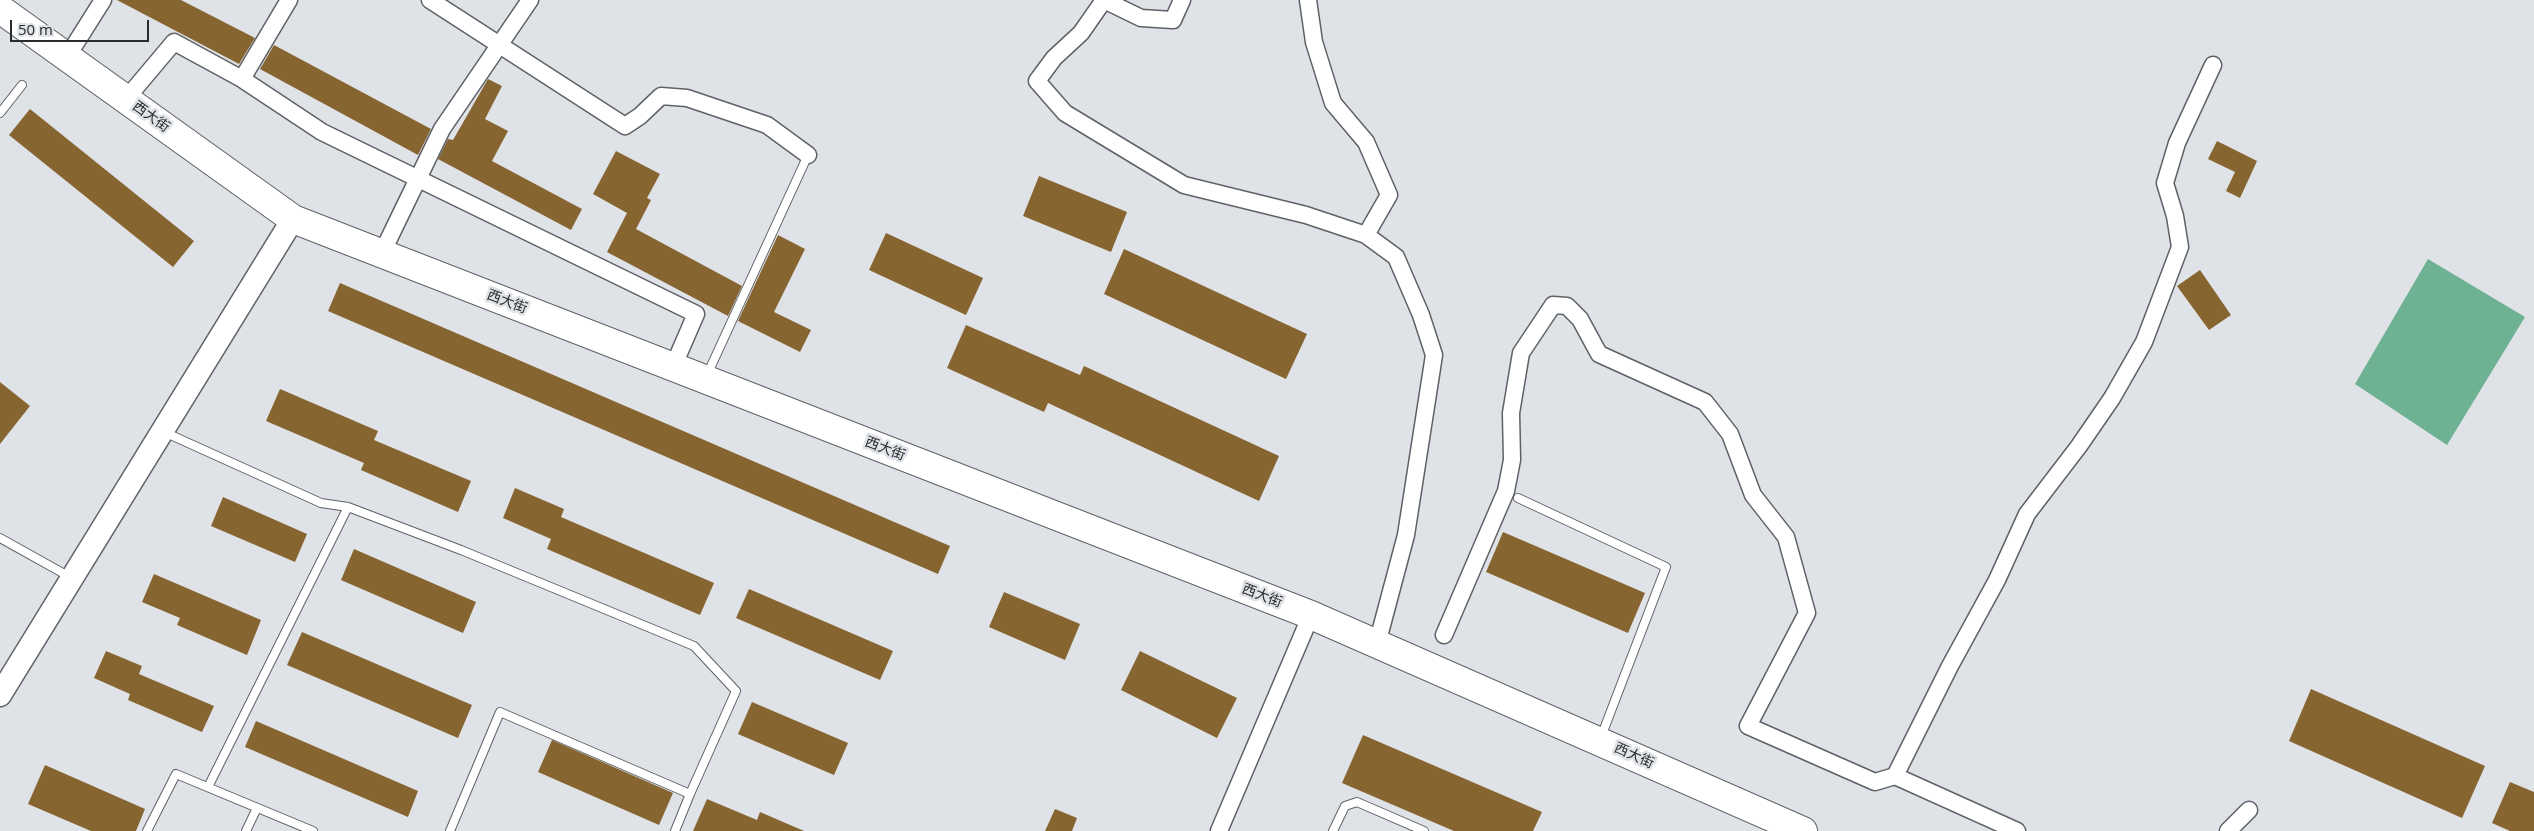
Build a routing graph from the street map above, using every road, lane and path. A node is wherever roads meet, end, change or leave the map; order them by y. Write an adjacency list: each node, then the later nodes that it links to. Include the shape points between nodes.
1 (103, 0): 10 (street)
2 (289, 0): 12 (street)
3 (430, 0): 9 (street)
4 (530, 0): 9 (street)
5 (1104, 0): 6 (street, via 1141,18 1173,20); 19 (street, via 1081,33 1054,58 1037,82 1066,114 1184,185 1306,215)
6 (1182, 0)
7 (1308, 0): 19 (street, via 1314,42 1333,103 1366,142 1389,195)
8 (0, 9): 10 (highway, 西大街)
9 (500, 44): 16 (street, via 626,126 661,96 687,98 768,125); 17 (street, via 442,128)
10 (67, 57): 14 (highway, 西大街)
11 (2213, 65): 33 (street, via 2177,143 2165,183 2176,216 2180,246 2144,342 2085,438 2027,514 1997,580)
12 (242, 80): 14 (street, via 174,42); 17 (street, via 322,132)
13 (22, 85): 15 (lane)
14 (126, 99): 18 (highway, 西大街)
15 (0, 113)
16 (808, 155): 22 (lane)
17 (418, 179): 20 (street); 21 (street, via 696,314)
18 (293, 219): 20 (highway, 西大街); 23 (street)
19 (1366, 235): 30 (street, via 1396,257 1434,355 1406,535)
20 (382, 254): 21 (highway, 西大街)
21 (673, 366): 22 (highway, 西大街)
22 (705, 379): 28 (highway, 西大街)
23 (162, 432): 25 (lane, via 321,503); 27 (street)
24 (1518, 498): 32 (lane, via 1666,568)
25 (348, 507): 34 (lane); 35 (lane, via 694,646 736,691)
26 (0, 538): 27 (lane)
27 (72, 578): 31 (street)
28 (1311, 615): 30 (highway, 西大街); 44 (street)
29 (1444, 635): 33 (street, via 1506,491 1512,460 1511,413 1521,354 1553,305 1567,306 1580,319 1599,354 1706,402 1730,434 1753,495 1786,537 1807,613 1748,726 1875,782)
30 (1377, 644): 32 (highway, 西大街)
31 (0, 695)
32 (1600, 741): 47 (highway, 西大街)
33 (1895, 776): 38 (street)
34 (208, 787): 36 (lane); 39 (lane, via 176,774)
35 (690, 794): 42 (lane, via 500,712); 43 (lane)
36 (257, 808): 40 (lane); 41 (lane)
37 (2249, 810): 49 (street)
38 (1983, 824): 48 (street)
39 (148, 831)
40 (246, 831)
41 (313, 831)
42 (450, 831)
43 (675, 831)
44 (1219, 831)
45 (1334, 831): 46 (lane, via 1345,806 1357,802)
46 (1424, 831)
47 (1804, 831)
48 (2017, 831)
49 (2228, 831)

